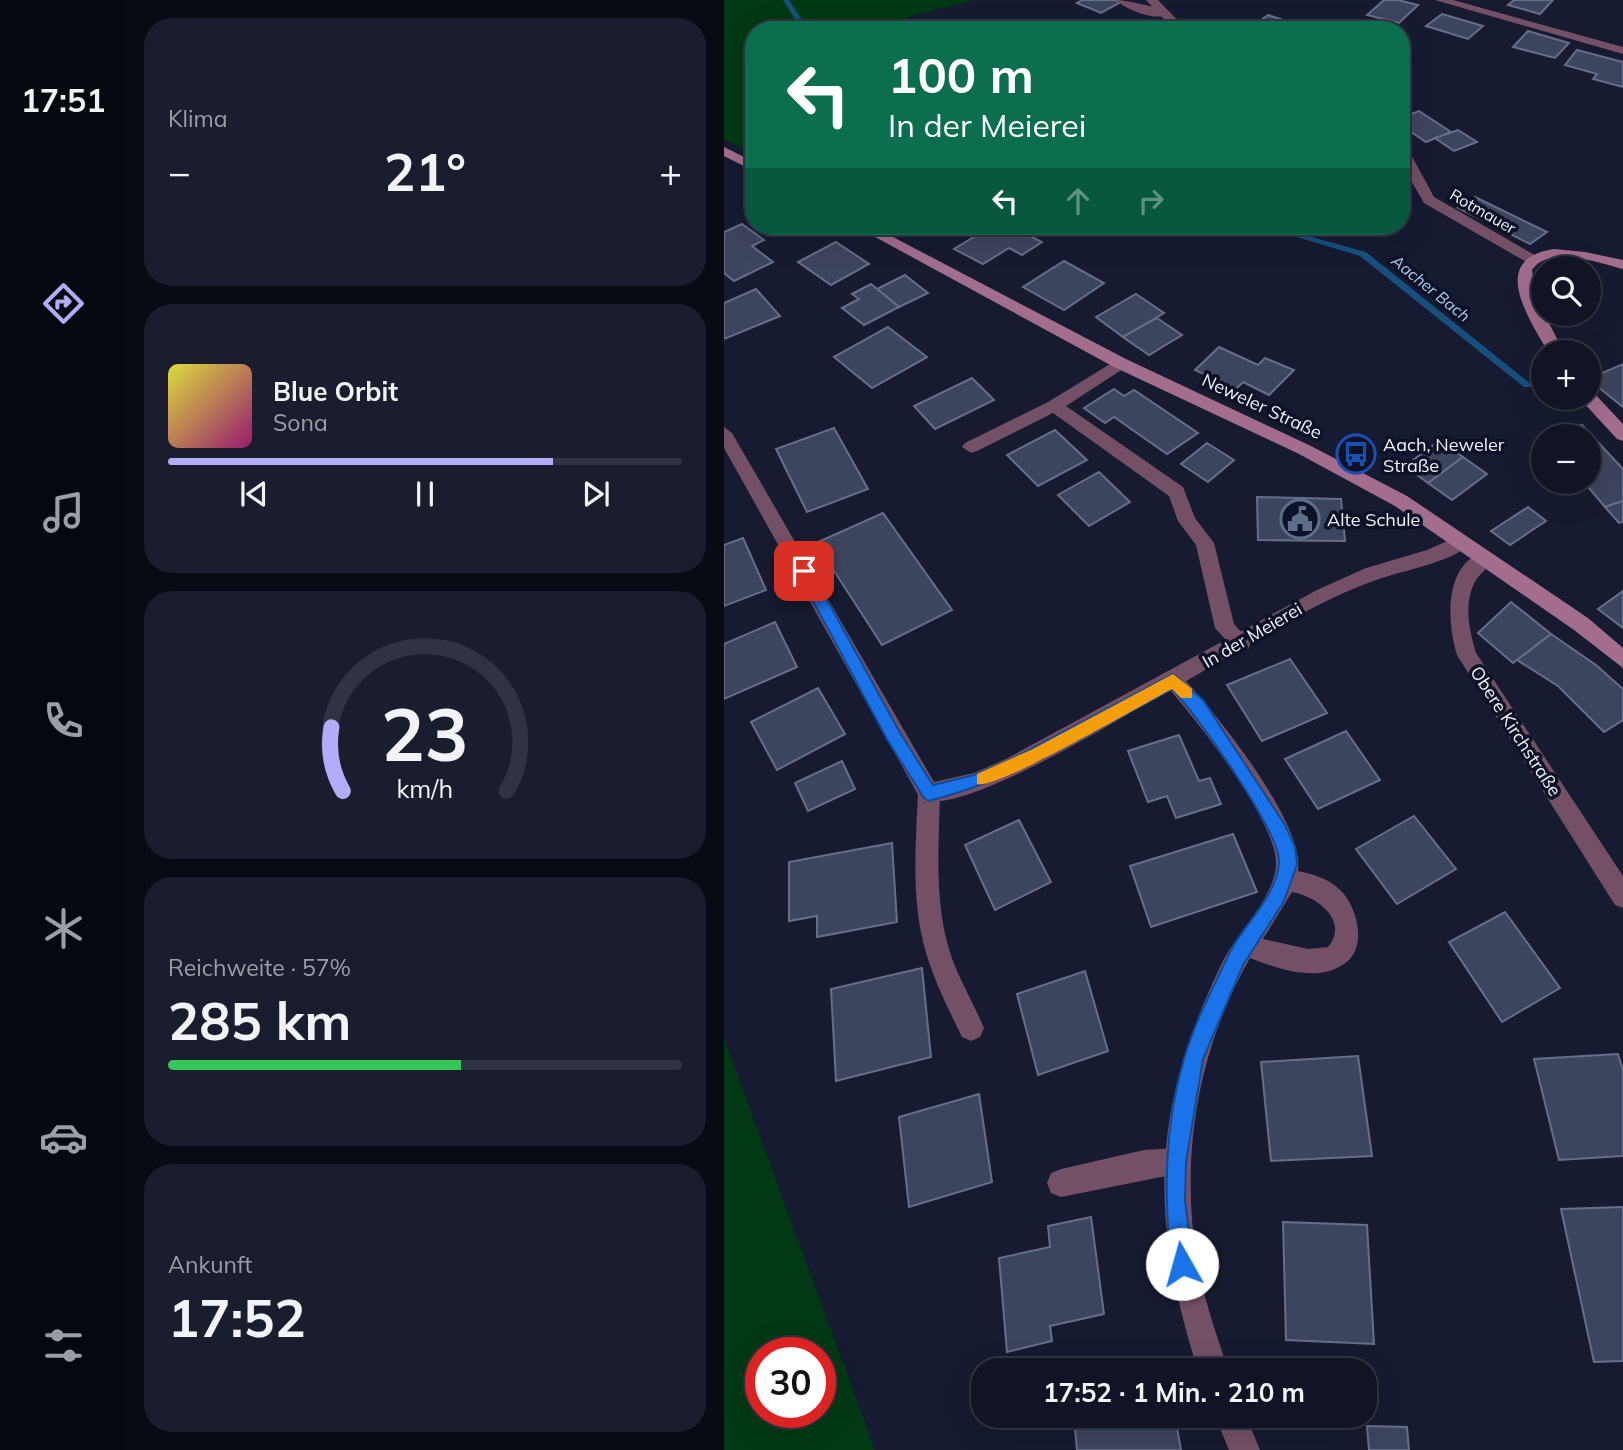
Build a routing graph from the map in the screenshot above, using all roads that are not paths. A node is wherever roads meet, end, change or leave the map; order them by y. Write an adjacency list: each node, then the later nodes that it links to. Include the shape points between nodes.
1 (1121, 0): 4 (street)
2 (1152, 0): 5 (street)
3 (1441, 0): 6 (street)
4 (1170, 21)
5 (1172, 21)
6 (1622, 51)
7 (724, 151): 8 (main road)
8 (745, 162)
9 (1410, 167): 13 (street, Rotmauer, via 1429,200)
10 (879, 235): 18 (main road, Neweler Straße)
11 (1544, 256): 12 (main road)
12 (1581, 256)
13 (1531, 259)
14 (1601, 260): 16 (main road)
15 (1531, 262): 17 (main road, via 1525,281)
16 (1622, 265)
17 (1531, 298)
18 (1120, 363): 19 (street); 24 (main road, Neweler Straße, via 1358,476)
19 (1054, 406): 23 (street); 26 (street, via 1177,492 1187,521 1205,544 1225,628)
20 (1600, 410): 22 (main road)
21 (724, 433): 29 (street)
22 (1622, 435)
23 (971, 447)
24 (1461, 542): 25 (main road, Neweler Straße); 26 (street, In der Meierei, via 1348,583)
25 (1485, 558): 27 (main road, Neweler Straße, via 1581,624); 31 (street, Obere Kirchstraße, via 1466,576 1460,598 1460,636 1467,656)
26 (1241, 643): 28 (street, In der Meierei)
27 (1622, 660)
28 (1173, 680): 29 (street, In der Meierei, via 1004,771); 30 (street, via 1198,705 1279,831 1288,864)
29 (929, 793): 33 (street, via 927,862 934,935 949,983)
30 (1283, 879): 32 (street); 32 (street, via 1310,884 1336,902 1345,919 1344,946 1337,954 1308,961 1271,956)
31 (1622, 897)
32 (1246, 944): 34 (street, via 1207,1020 1194,1059)
33 (971, 1028)
34 (1176, 1162): 35 (street, via 1144,1164); 36 (street, via 1175,1200 1185,1286)
35 (1061, 1183)
36 (1208, 1358)
37 (1235, 1428): 38 (street)
38 (1245, 1450)

